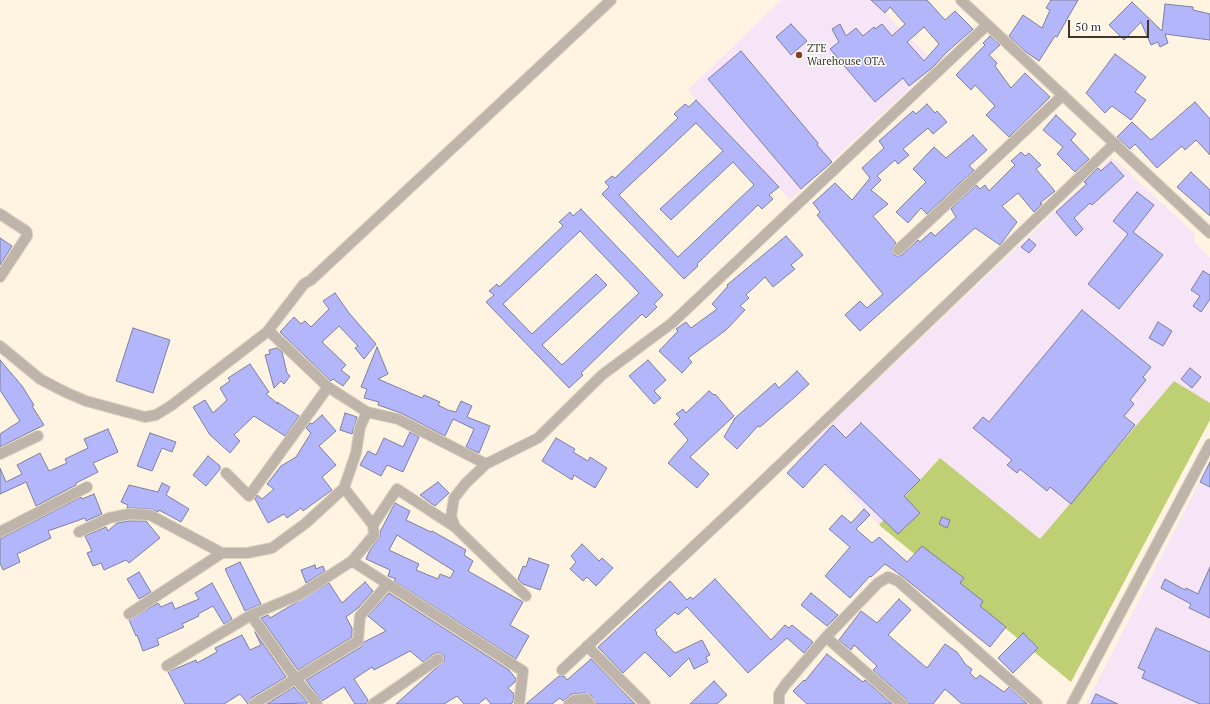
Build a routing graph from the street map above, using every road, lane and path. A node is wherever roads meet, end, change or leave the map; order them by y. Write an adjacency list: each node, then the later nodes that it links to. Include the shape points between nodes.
1 (611, 0): 10 (street, via 304,284)
2 (961, 0): 3 (street)
3 (987, 25): 4 (street); 17 (street, via 672,323 602,375 538,438)
4 (1063, 95): 5 (street); 8 (street)
5 (1115, 143): 7 (street); 32 (street)
6 (0, 214): 9 (street, via 26,231 27,236)
7 (1210, 233)
8 (898, 250)
9 (0, 276)
10 (267, 332): 11 (street, via 172,405 156,416 145,417 86,401 65,392 40,379); 12 (street)
11 (0, 346)
12 (328, 388): 13 (street); 18 (street, via 249,496)
13 (367, 412): 17 (street, via 398,419); 20 (street, via 360,427 356,453)
14 (38, 436): 16 (street)
15 (1210, 444): 49 (street)
16 (0, 454)
17 (486, 464): 22 (street, via 454,498 451,516)
18 (226, 473)
19 (87, 487): 23 (street)
20 (344, 488): 21 (street); 25 (street, via 306,523 272,548 247,553)
21 (373, 525): 22 (street, via 397,488); 26 (street, via 374,535)
22 (455, 527): 28 (street)
23 (0, 532)
24 (80, 532): 25 (street, via 109,518 129,514 150,515)
25 (222, 553): 29 (street)
26 (352, 560): 27 (street); 30 (street, via 299,595)
27 (387, 584): 36 (street, via 360,616 358,641); 37 (street, via 523,671)
28 (526, 596)
29 (129, 614)
30 (251, 615): 34 (street); 36 (street)
31 (826, 637): 46 (street, via 781,689); 47 (street); 48 (street, via 881,580 892,577)
32 (587, 646): 35 (street); 45 (street)
33 (438, 659): 40 (street)
34 (166, 666)
35 (562, 670)
36 (296, 679): 38 (street); 39 (street)
37 (519, 693): 41 (street); 42 (street)
38 (254, 704)
39 (317, 704)
40 (373, 704)
41 (511, 704)
42 (519, 704)
43 (569, 704): 44 (street, via 575,700 586,699)
44 (590, 704)
45 (645, 704)
46 (779, 704)
47 (902, 704)
48 (1037, 704)
49 (1072, 704)

